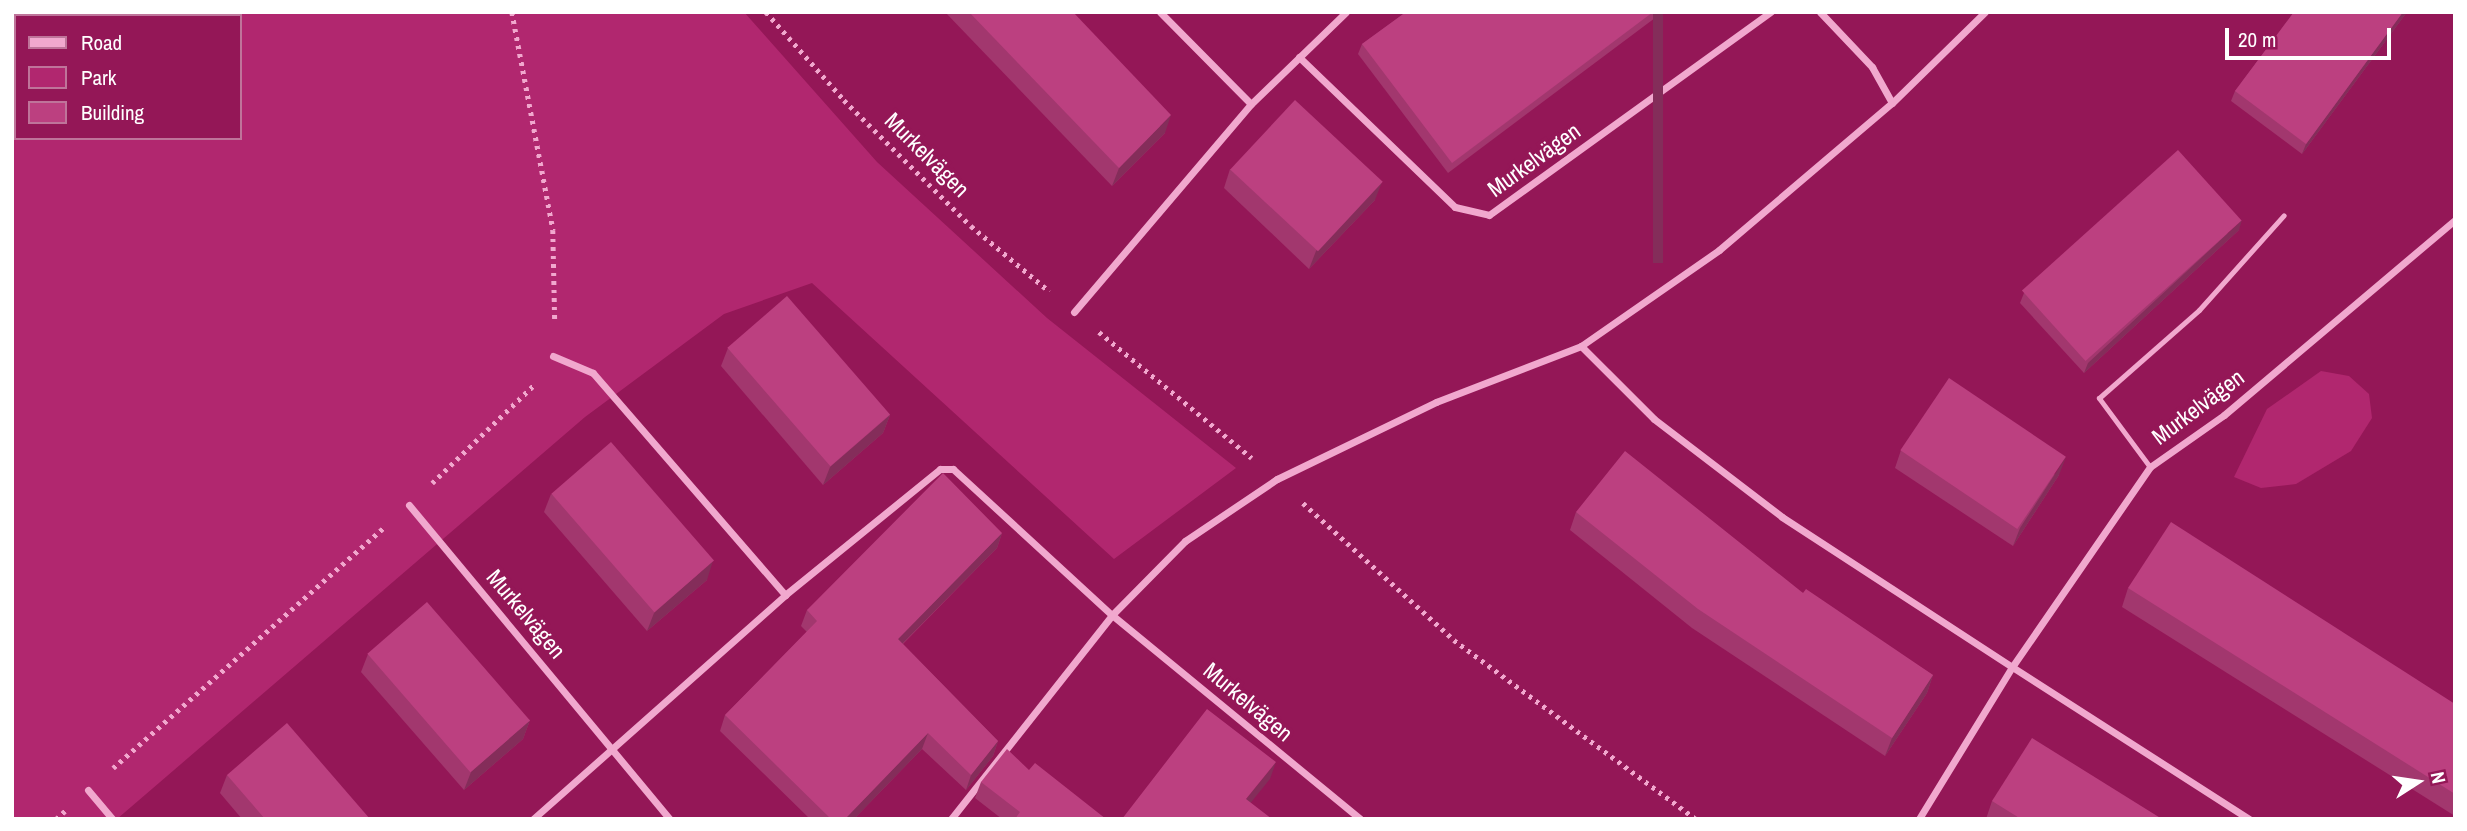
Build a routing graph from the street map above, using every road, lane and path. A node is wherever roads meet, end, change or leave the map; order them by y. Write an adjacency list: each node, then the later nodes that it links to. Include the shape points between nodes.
1 (512, 12): 15 (path, via 553,230)
2 (766, 12): 13 (path, Murkelvägen, via 844,100 971,226)
3 (1160, 12): 10 (street)
4 (1346, 12): 8 (street)
5 (1770, 12): 8 (street, Murkelvägen, via 1489,215 1455,207)
6 (1820, 12): 9 (street, via 1872,67)
7 (1985, 12): 9 (street)
8 (1299, 57): 10 (street)
9 (1892, 103): 14 (street, via 1718,250)
10 (1251, 104): 13 (street)
11 (2284, 215): 16 (lane, via 2199,310 2099,398)
12 (2455, 220): 16 (street, Murkelvägen, via 2198,436)
13 (1074, 312): 17 (path, Murkelvägen)
14 (1581, 346): 17 (street, via 1436,402); 21 (street, via 1654,419 1782,517)
15 (553, 356): 18 (path, via 534,386); 19 (street, via 593,373)
16 (2150, 467): 21 (street, Murkelvägen)
17 (1277, 478): 20 (street, via 1185,541); 30 (path, Murkelvägen, via 1454,640)
18 (409, 505): 22 (street, Murkelvägen); 23 (path)
19 (785, 595): 20 (street, Murkelvägen, via 920,482 953,469); 22 (street, Murkelvägen)
20 (1112, 615): 28 (street); 29 (street, Murkelvägen)
21 (2012, 667): 31 (street, Murkelvägen); 32 (street)
22 (614, 746): 26 (street, Murkelvägen); 27 (street, Murkelvägen, via 638,786)
23 (88, 790): 24 (path); 25 (street)
24 (56, 819)
25 (112, 819)
26 (533, 819)
27 (670, 819)
28 (951, 819)
29 (1360, 819)
30 (1696, 819)
31 (1919, 819)
32 (2249, 819)

